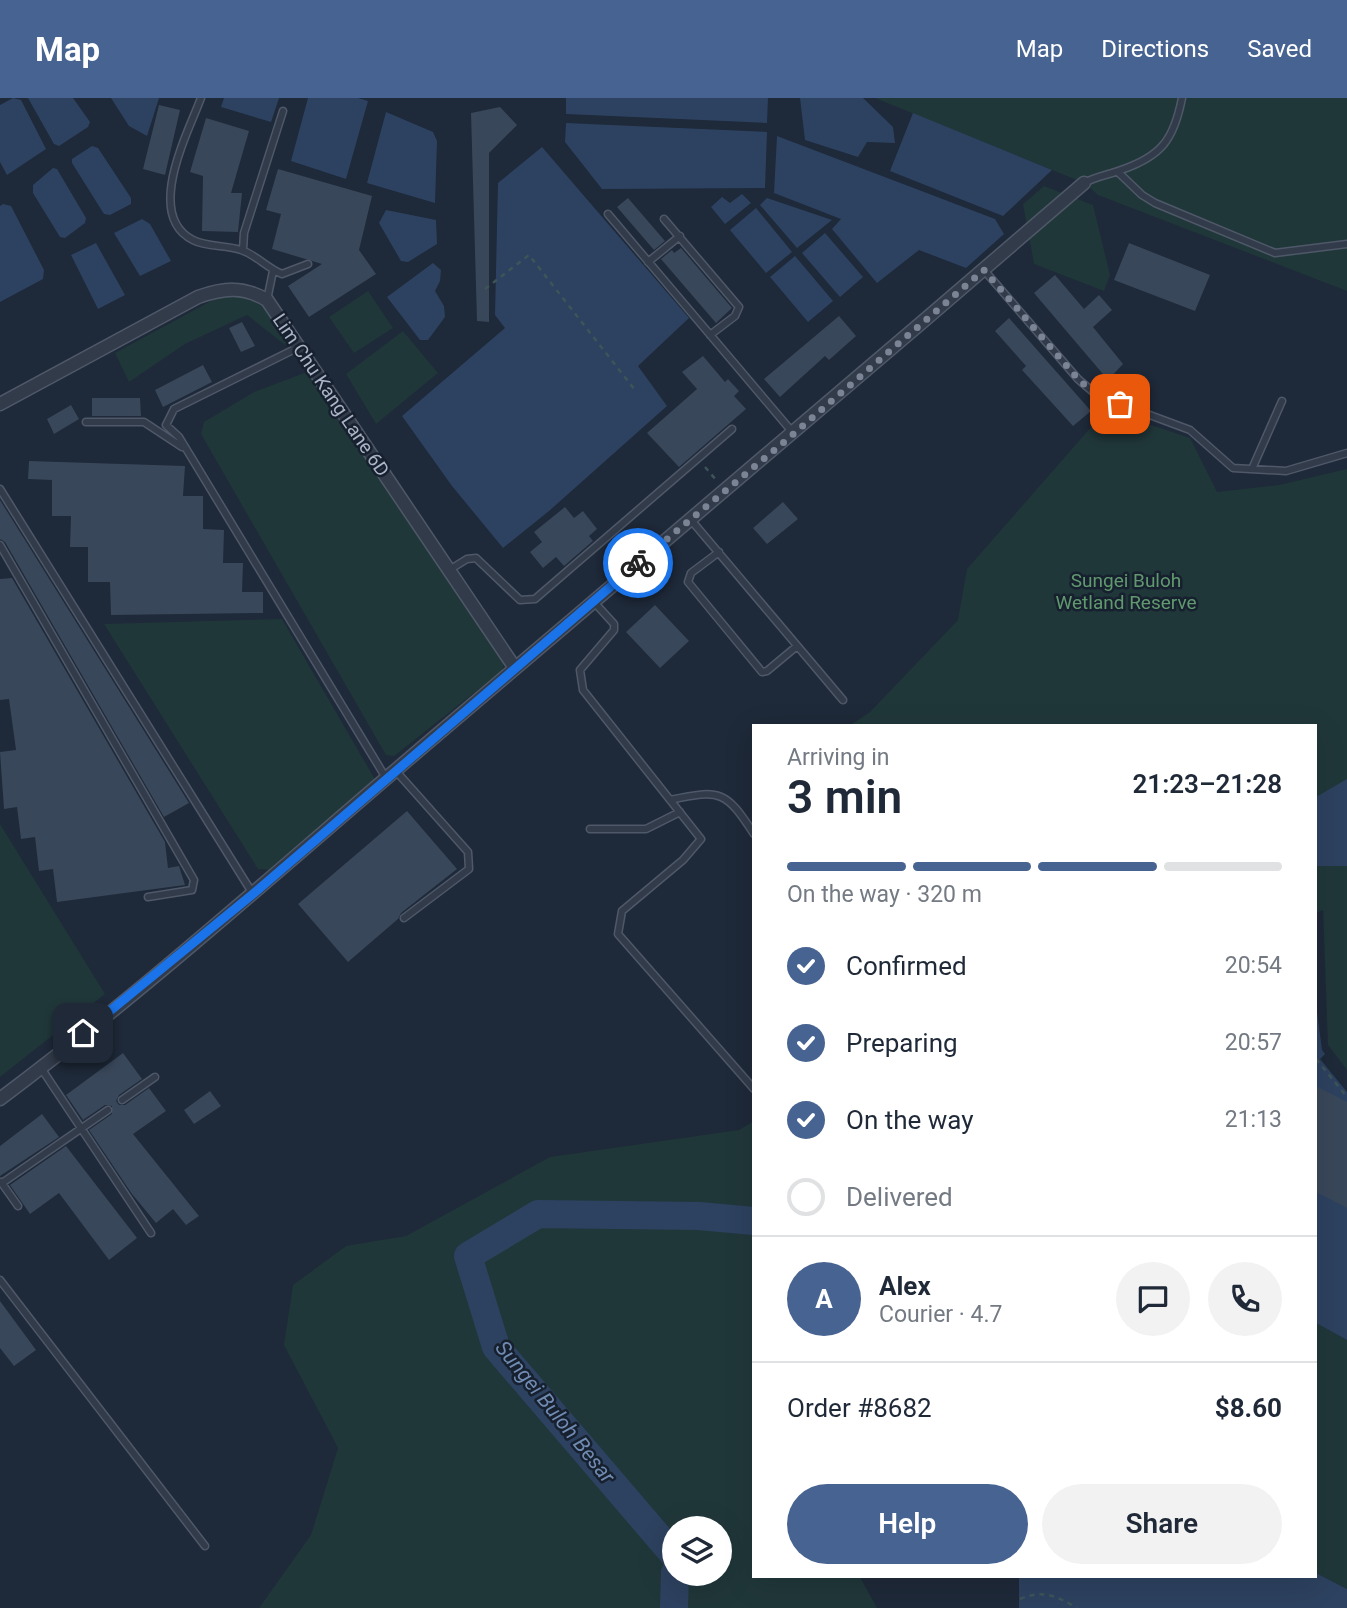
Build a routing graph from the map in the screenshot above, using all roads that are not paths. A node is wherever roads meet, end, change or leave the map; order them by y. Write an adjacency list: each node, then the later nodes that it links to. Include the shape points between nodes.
1 (201, 98): 10 (lane, via 170,181 171,211 180,229 194,241)
2 (1182, 98): 4 (lane, via 1176,127 1167,142 1138,164)
3 (283, 111): 10 (lane, via 244,233)
4 (1118, 172): 5 (lane, via 1100,174); 9 (lane, via 1155,203 1275,253)
5 (1084, 183): 13 (street)
6 (608, 214): 11 (lane)
7 (664, 219): 8 (lane)
8 (680, 236): 11 (lane); 16 (lane, via 739,307 735,316)
9 (1347, 244)
10 (243, 250): 14 (lane)
11 (648, 262): 16 (lane)
12 (308, 264): 14 (lane, via 282,274)
13 (984, 270): 22 (street); 25 (lane, via 1093,392 1191,430 1233,468)
14 (273, 271): 15 (lane)
15 (267, 300): 17 (street, Lim Chu Kang Lane 6D); 19 (street, Lim Chu Kang Lane 6D, via 241,289 198,297)
16 (710, 335): 22 (lane)
17 (299, 347): 23 (lane, via 174,409 166,425); 30 (street, Lim Chu Kang Lane 6D)
18 (1282, 401): 25 (lane)
19 (0, 404)
20 (86, 422): 23 (lane, via 144,422)
21 (732, 429): 30 (lane, via 535,599 520,600 476,558)
22 (794, 434): 27 (street)
23 (184, 448): 35 (lane)
24 (1347, 453): 25 (lane, via 1286,471)
25 (1252, 469)
26 (0, 489): 40 (lane)
27 (691, 519): 29 (lane); 31 (street)
28 (0, 545): 41 (lane, via 194,880 192,890)
29 (719, 552): 32 (lane); 32 (lane, via 691,573 688,582 762,672)
30 (449, 570): 33 (street, Lim Chu Kang Lane 6D)
31 (593, 601): 33 (street); 36 (lane, via 614,624 614,630 580,670 583,690)
32 (797, 646): 34 (lane)
33 (515, 668): 35 (street)
34 (843, 700)
35 (391, 774): 40 (street); 42 (lane, via 471,860 469,869)
36 (670, 800): 37 (lane); 39 (lane, via 707,792 734,802)
37 (680, 812): 38 (lane, via 646,829); 45 (lane, via 701,839 622,911 618,934)
38 (590, 830)
39 (752, 831)
40 (253, 894): 43 (street)
41 (148, 897)
42 (404, 918)
43 (41, 1068): 46 (street); 49 (lane)
44 (155, 1077): 47 (lane)
45 (752, 1087)
46 (0, 1099)
47 (121, 1100)
48 (108, 1110): 49 (lane)
49 (81, 1128): 50 (lane); 52 (lane)
50 (1, 1182): 51 (lane)
51 (18, 1206)
52 (151, 1233)
53 (0, 1280): 54 (lane)
54 (205, 1546)

